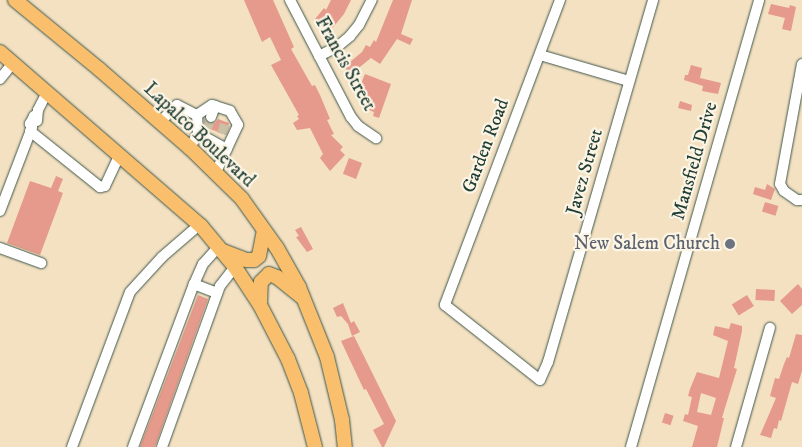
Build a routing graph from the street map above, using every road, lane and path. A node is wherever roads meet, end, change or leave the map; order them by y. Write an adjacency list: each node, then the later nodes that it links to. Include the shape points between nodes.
1 (15, 0): 19 (main road, Lapalco Boulevard)
2 (290, 0): 9 (street, Francis Street)
3 (372, 0): 9 (street, via 360,25 350,36)
4 (560, 0): 8 (street, Garden Road)
5 (653, 0): 13 (street, Javez Street)
6 (759, 0): 49 (street, Mansfield Drive)
7 (0, 52): 10 (main road)
8 (540, 55): 13 (street); 41 (street, Garden Road)
9 (319, 56): 24 (street, Francis Street, via 351,117)
10 (13, 63): 12 (street); 14 (main road)
11 (802, 64): 29 (street, via 780,184 796,200)
12 (0, 79)
13 (630, 81): 41 (street, Javez Street, via 540,380)
14 (47, 92): 21 (street, via 36,125); 27 (main road)
15 (215, 106): 16 (street); 17 (street); 18 (street)
16 (230, 112): 20 (street); 25 (street, via 238,125)
17 (197, 115): 19 (street, via 177,105); 22 (street)
18 (212, 117)
19 (160, 122): 26 (main road, Lapalco Boulevard)
20 (226, 122)
21 (31, 129): 27 (street, via 100,187 106,186); 30 (street)
22 (203, 132): 25 (street); 26 (street)
23 (222, 134): 25 (street)
24 (376, 138)
25 (223, 146): 28 (street)
26 (190, 148): 28 (main road, Lapalco Boulevard)
27 (120, 154): 31 (main road)
28 (216, 172): 32 (main road, Lapalco Boulevard, via 242,199)
29 (802, 200)
30 (0, 211)
31 (199, 225): 34 (main road); 44 (street, via 162,257 130,292)
32 (264, 231): 34 (main road, via 259,256 254,260); 39 (main road, Lapalco Boulevard)
33 (0, 248): 35 (street)
34 (220, 249): 36 (main road); 37 (street, via 204,264)
35 (41, 263)
36 (235, 267): 38 (street, via 222,281); 40 (main road)
37 (194, 284): 38 (street); 45 (street)
38 (218, 293): 46 (street)
39 (304, 299): 40 (main road, via 269,274 261,282); 48 (main road, Lapalco Boulevard, via 327,357)
40 (260, 305): 47 (main road, via 288,359)
41 (445, 305)
42 (770, 328): 43 (street)
43 (740, 446)
44 (72, 447)
45 (133, 447)
46 (162, 447)
47 (315, 447)
48 (345, 447)
49 (631, 447)

